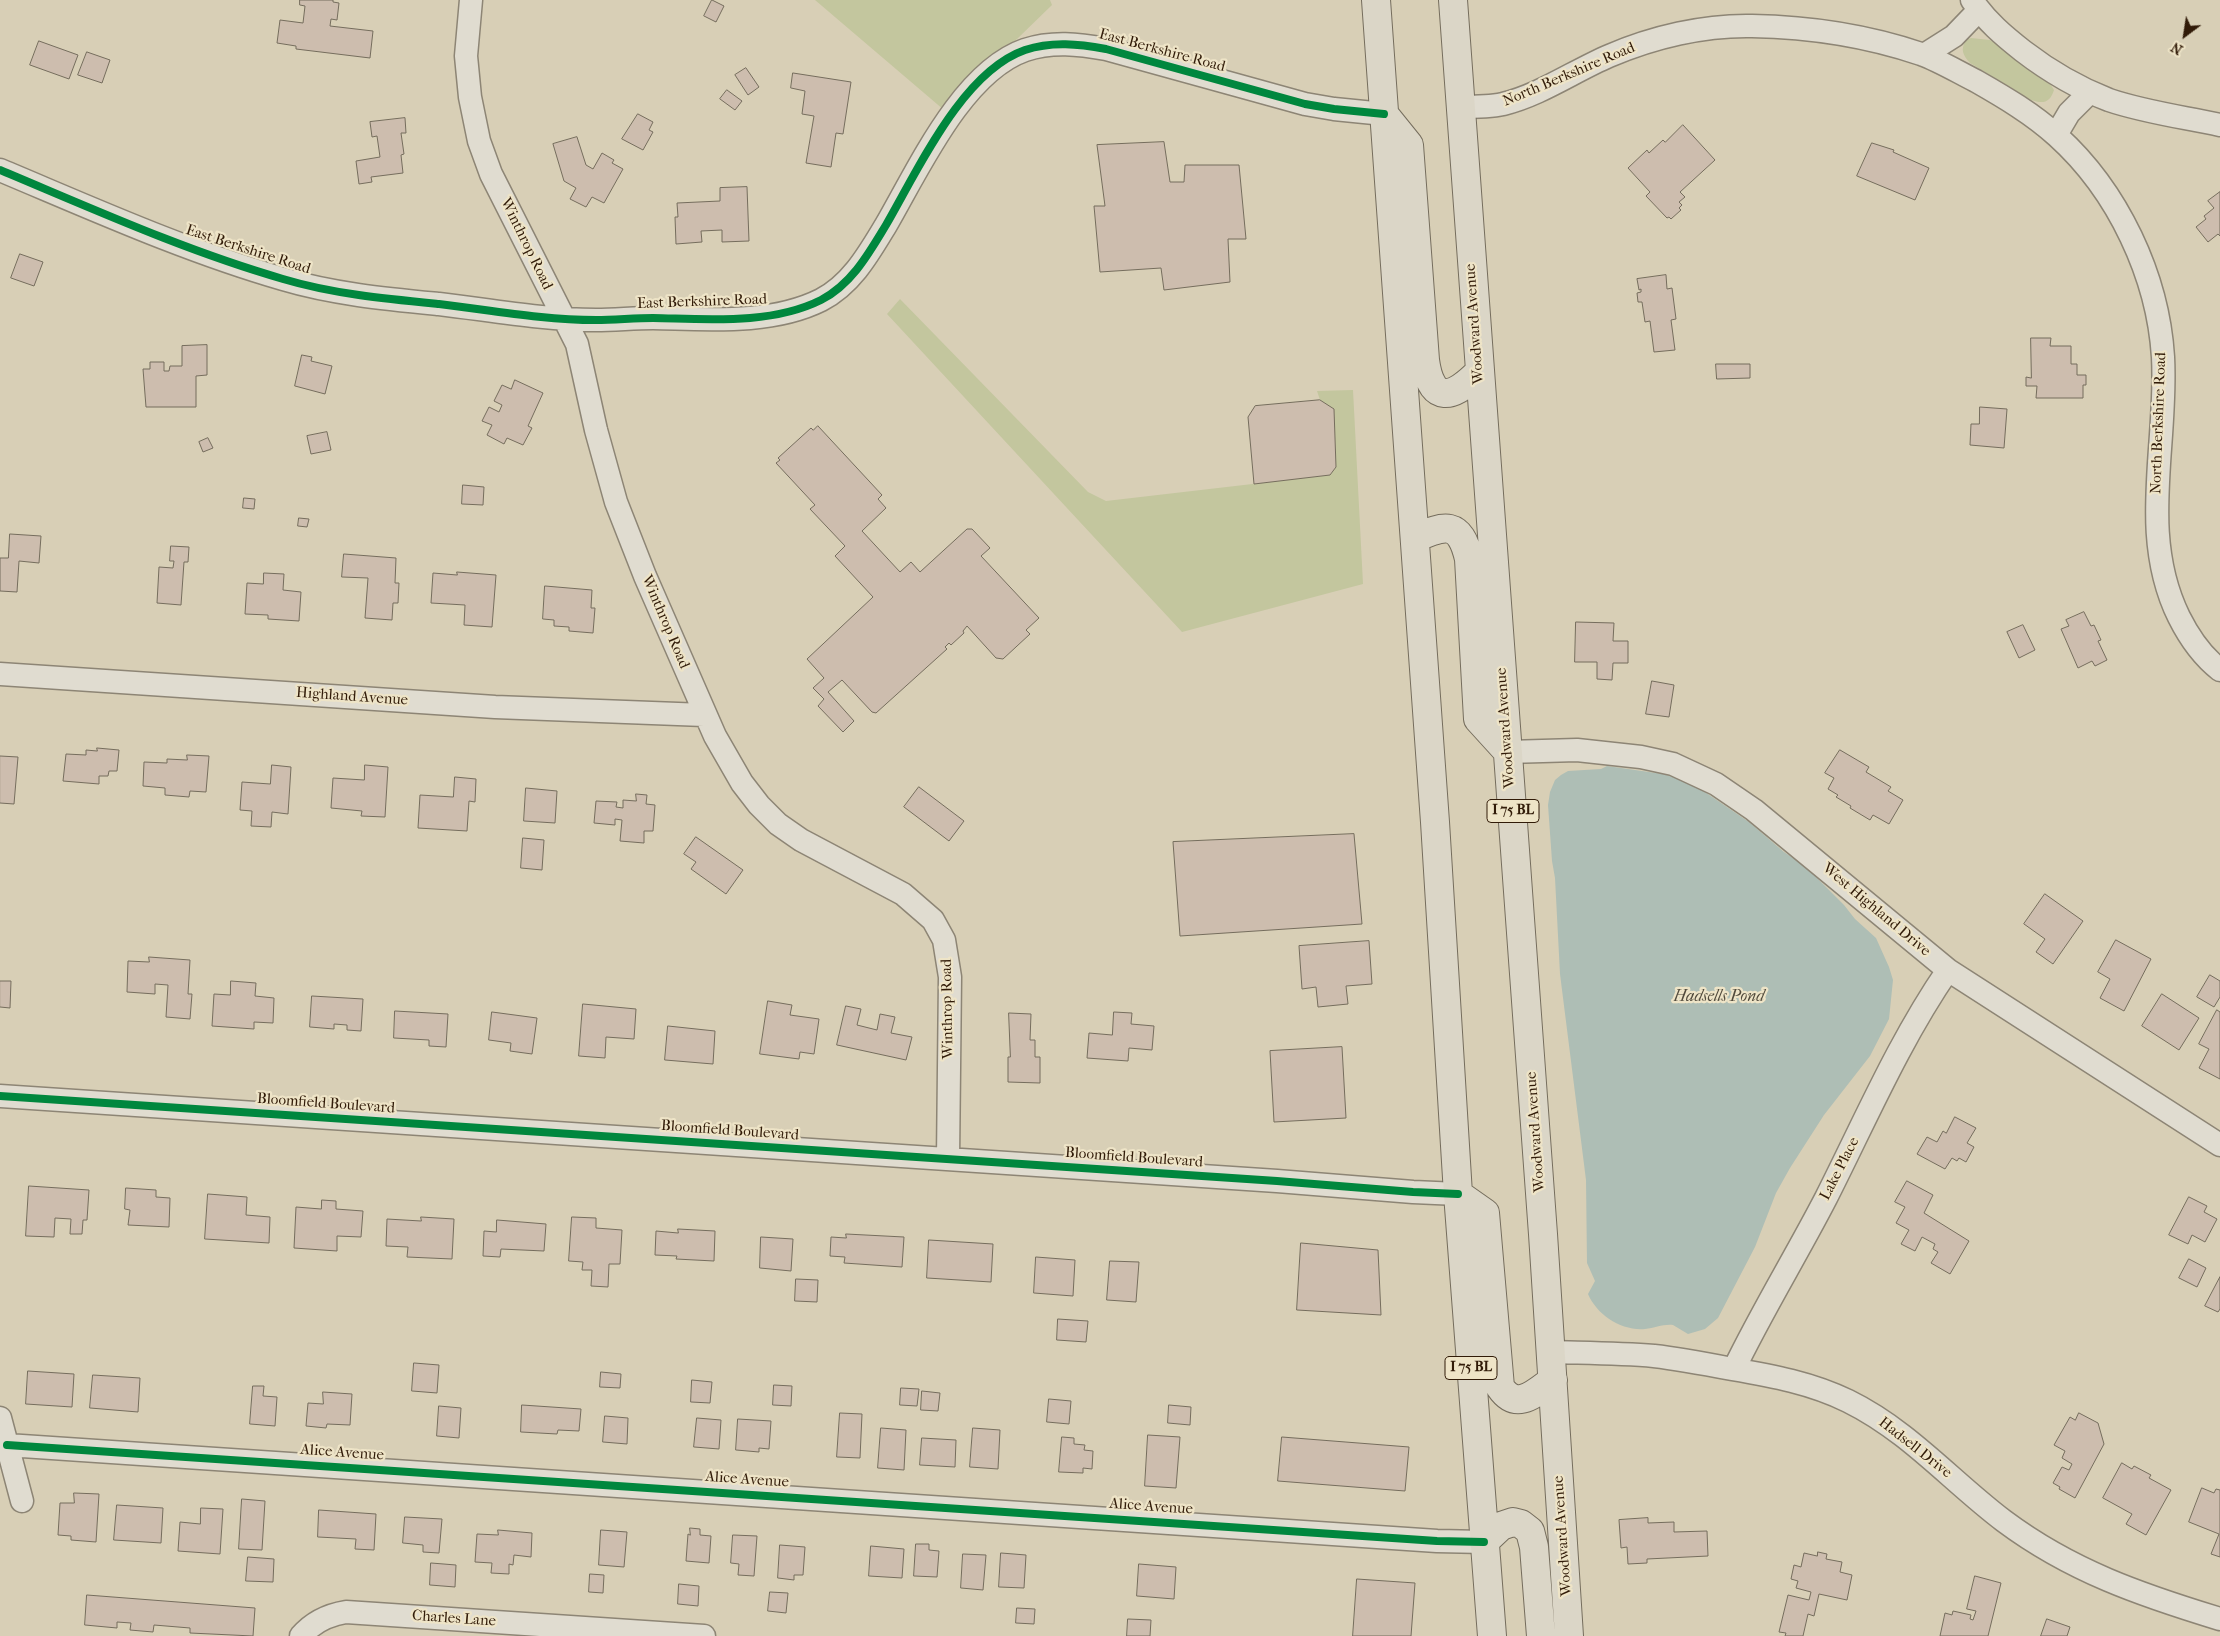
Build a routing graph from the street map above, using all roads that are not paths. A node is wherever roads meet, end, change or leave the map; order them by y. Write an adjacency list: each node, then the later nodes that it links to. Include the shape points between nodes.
1 (471, 0): 12 (street, Winthrop Road, via 466,56 479,140 491,174)
2 (1376, 0): 8 (main road, I 75 BL)
3 (1453, 0): 7 (main road, Woodward Avenue / I 75 BL)
4 (1976, 5): 5 (street, via 1954,36); 6 (street, via 2000,32 2033,58)
5 (1924, 55): 7 (street, North Berkshire Road, via 1851,37 1769,26 1725,27 1670,36 1630,48 1517,99 1492,106); 10 (street, North Berkshire Road, via 1993,91)
6 (2090, 92): 9 (street, via 2127,105); 10 (street, via 2069,113)
7 (1460, 107): 13 (main road, Woodward Avenue / I 75 BL)
8 (1384, 114): 12 (street, East Berkshire Road, via 1305,104 1083,44 1042,46 1004,61 963,99 860,266 841,287 822,299 787,311 733,318); 13 (main road, via 1409,145 1428,379 1442,392 1454,392); 14 (main road, I 75 BL)
9 (2220, 125)
10 (2056, 135): 15 (street, North Berkshire Road, via 2085,164 2114,208 2135,245 2152,290 2163,359 2156,511 2161,562 2169,594 2182,624 2202,653)
11 (0, 170): 12 (street, East Berkshire Road, via 134,226 285,280 378,298)
12 (562, 318): 17 (street, Winthrop Road, via 580,353 596,430 616,502)
13 (1479, 372): 18 (main road, Woodward Avenue / I 75 BL)
14 (1415, 538): 18 (main road, via 1447,528 1456,532 1465,545 1469,559 1478,719); 23 (main road, I 75 BL)
15 (2220, 670)
16 (0, 674): 17 (street, Highland Avenue, via 495,707)
17 (704, 715): 22 (street, Winthrop Road, via 742,783 773,819 801,840 903,894 926,911 940,929 950,964)
18 (1508, 752): 19 (street, West Highland Drive, via 1604,752 1658,760 1702,777 1754,810); 24 (main road, Woodward Avenue / I 75 BL)
19 (1948, 970): 21 (street, West Highland Drive); 25 (street, Lake Place, via 1908,1034 1817,1215)
20 (0, 1096): 22 (street, Bloomfield Boulevard)
21 (2220, 1145)
22 (948, 1159): 23 (street, Bloomfield Boulevard)
23 (1458, 1194): 26 (main road, via 1486,1213 1500,1387 1506,1396 1515,1400 1525,1399); 30 (main road, I 75 BL)
24 (1552, 1352): 25 (street, Hadsell Drive, via 1654,1356); 26 (main road, Woodward Avenue / I 75 BL)
25 (1734, 1369): 31 (street, Hadsell Drive, via 1796,1381 1848,1401 1907,1438 2003,1520 2061,1559 2135,1592)
26 (1553, 1380): 36 (main road, Woodward Avenue / I 75 BL)
27 (0, 1418): 28 (street)
28 (7, 1445): 29 (street); 30 (street, Alice Avenue)
29 (22, 1501)
30 (1484, 1542): 34 (main road, I 75 BL); 35 (main road, via 1501,1526 1513,1522 1530,1531)
31 (2220, 1618)
32 (301, 1636): 33 (street, Charles Lane, via 322,1619 346,1612)
33 (704, 1636)
34 (1492, 1636)
35 (1541, 1636)
36 (1569, 1636)

